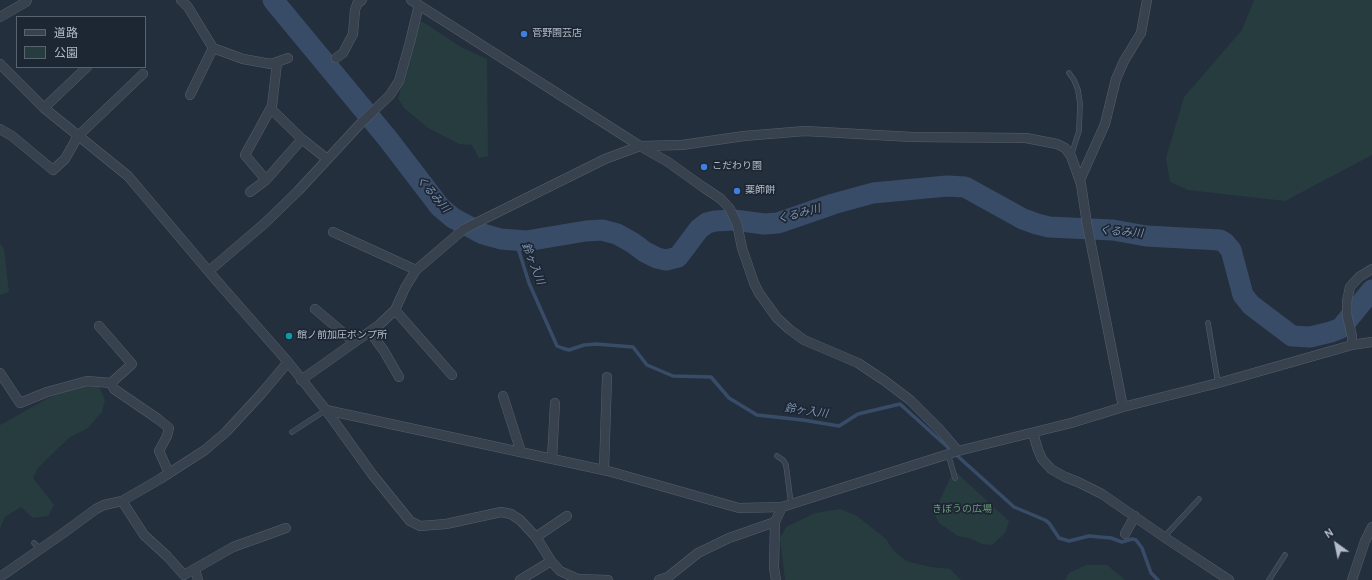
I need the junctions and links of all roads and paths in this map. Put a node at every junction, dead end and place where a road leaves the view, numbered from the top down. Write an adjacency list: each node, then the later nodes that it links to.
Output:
1 (28, 0): 7 (street)
2 (181, 0): 8 (street)
3 (362, 0): 10 (street)
4 (411, 0): 6 (street)
5 (1147, 0): 26 (street)
6 (419, 5): 22 (street); 24 (street)
7 (0, 17)
8 (213, 48): 11 (street); 16 (street)
9 (288, 58): 11 (street)
10 (336, 58)
11 (277, 63): 18 (street)
12 (0, 64): 17 (street)
13 (86, 68): 17 (street)
14 (1069, 73): 23 (lane)
15 (143, 74): 20 (street)
16 (190, 95)
17 (44, 108): 20 (street)
18 (271, 109): 21 (street); 25 (street)
19 (0, 129): 20 (street)
20 (78, 136): 31 (street)
21 (302, 139): 24 (street); 25 (street)
22 (640, 146): 23 (street); 30 (street); 54 (street)
23 (1071, 156): 26 (street)
24 (327, 159): 31 (street)
25 (266, 180): 27 (street)
26 (1080, 180): 50 (street)
27 (250, 192)
28 (333, 232): 30 (street)
29 (1372, 269): 37 (street)
30 (416, 270): 33 (street)
31 (209, 271): 40 (street)
32 (315, 309): 38 (street)
33 (395, 310): 36 (street); 42 (street)
34 (1208, 323): 47 (lane)
35 (99, 326): 46 (street)
36 (370, 332): 38 (street); 43 (street)
37 (1352, 341): 39 (street); 47 (street)
38 (354, 342): 45 (street)
39 (1372, 342)
40 (288, 362): 45 (street); 60 (street)
41 (0, 373): 46 (street)
42 (452, 375)
43 (399, 377)
44 (607, 377): 59 (street)
45 (301, 380): 51 (street)
46 (111, 383): 60 (street)
47 (1218, 383): 50 (street)
48 (503, 396): 55 (street)
49 (554, 403): 58 (street)
50 (1123, 407): 53 (street)
51 (326, 410): 52 (lane); 55 (street); 72 (street)
52 (292, 432)
53 (1033, 432): 54 (street); 67 (street)
54 (958, 451): 56 (street)
55 (521, 452): 58 (street)
56 (948, 454): 61 (lane); 64 (street)
57 (777, 456): 64 (lane)
58 (552, 459): 59 (street)
59 (604, 470): 65 (street)
60 (168, 473): 63 (street)
61 (955, 478)
62 (1199, 499): 73 (lane)
63 (122, 501): 77 (street); 78 (street)
64 (791, 504): 65 (street)
65 (782, 507): 68 (street)
66 (568, 516): 72 (street)
67 (1135, 516): 71 (street); 73 (street)
68 (776, 522): 82 (street); 83 (street)
69 (1372, 527): 86 (street)
70 (286, 528): 76 (street)
71 (1125, 534)
72 (536, 537): 75 (street)
73 (1164, 537): 84 (street)
74 (1285, 555): 85 (lane)
75 (551, 561): 80 (street); 81 (street)
76 (195, 569): 78 (street); 79 (street)
77 (0, 577)
78 (184, 578)
79 (198, 580)
80 (520, 580)
81 (608, 580)
82 (659, 580)
83 (776, 580)
84 (1229, 580)
85 (1269, 580)
86 (1352, 580)

